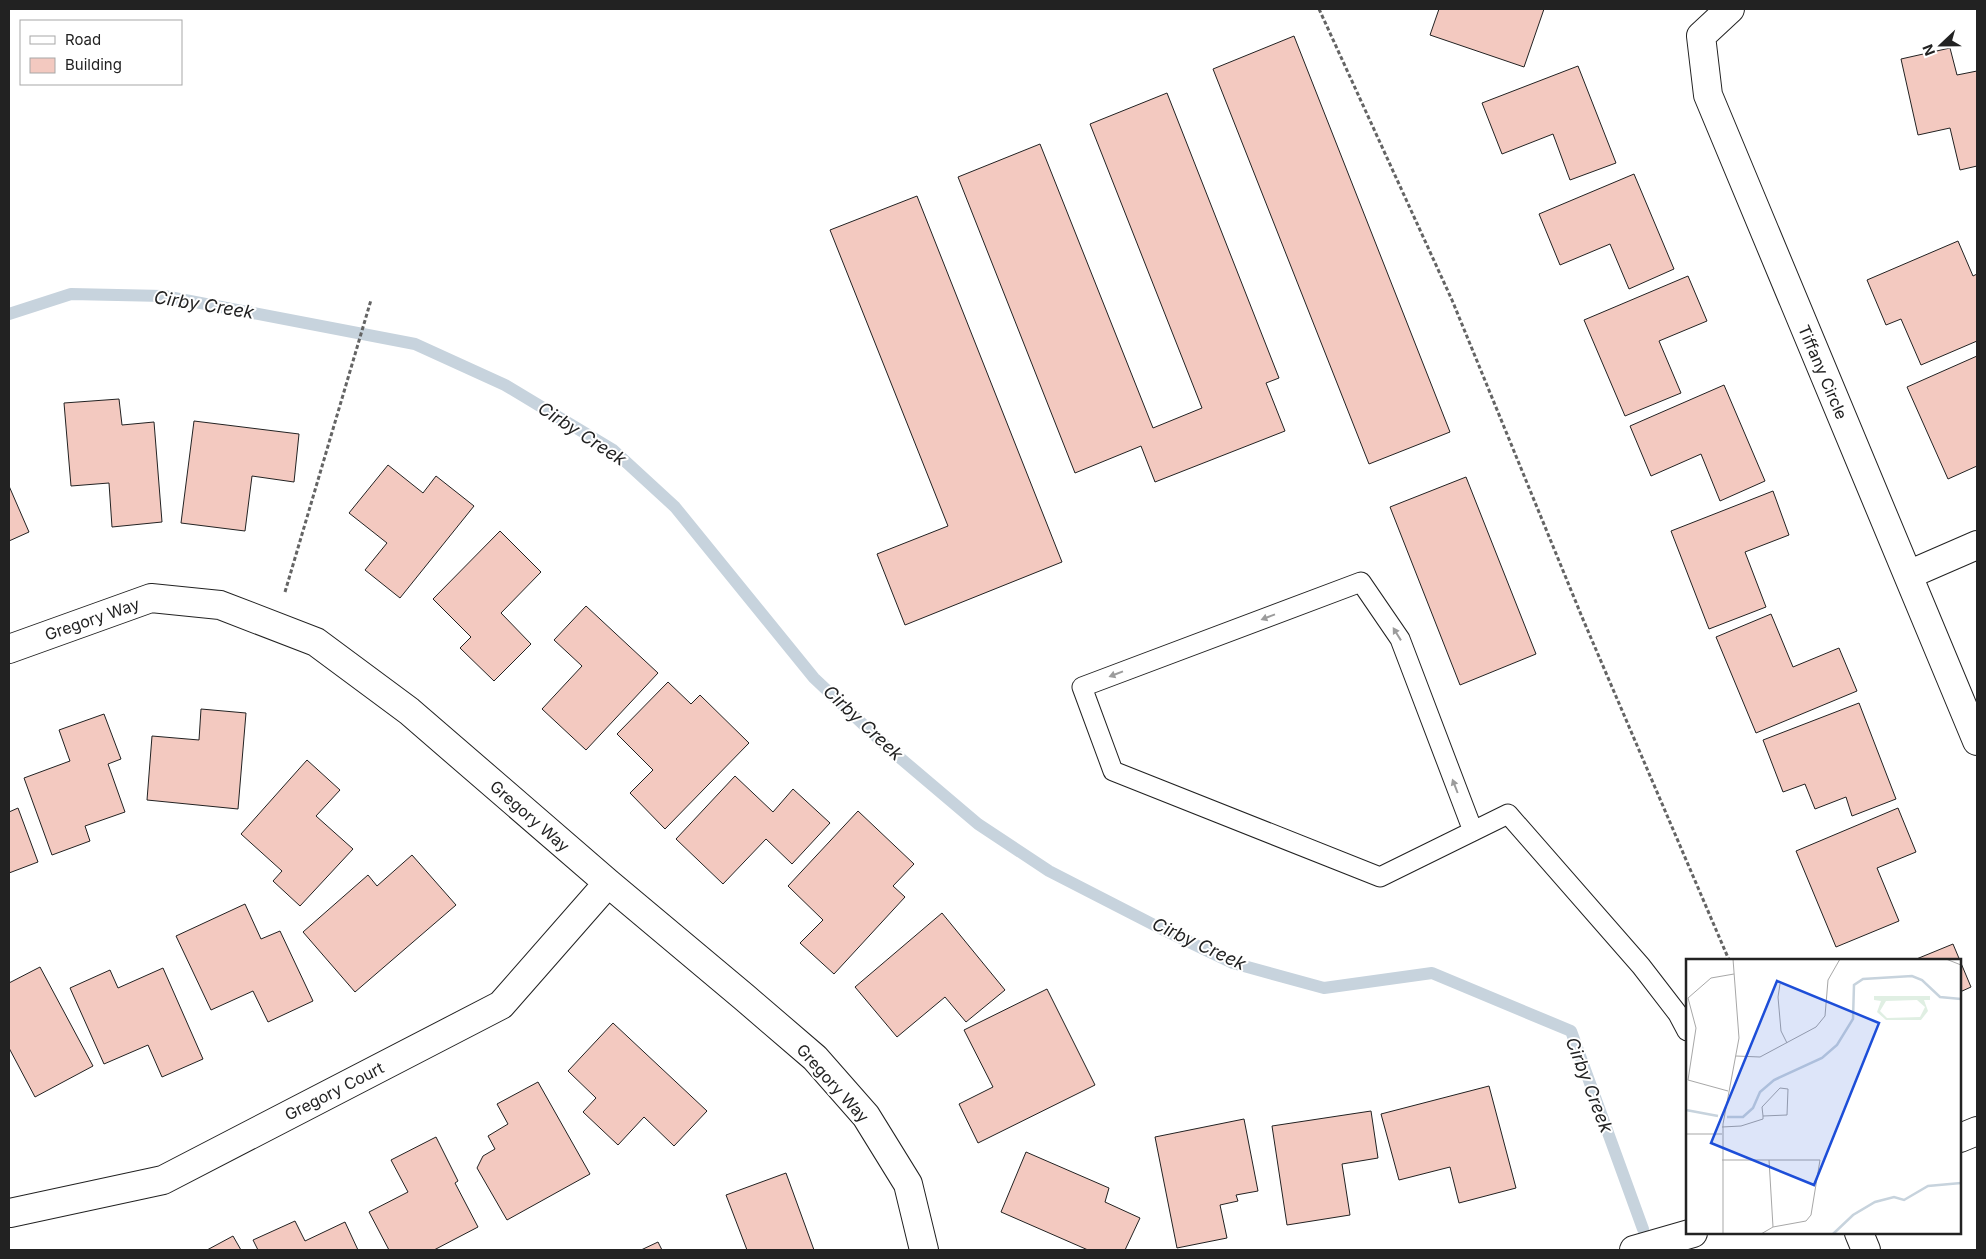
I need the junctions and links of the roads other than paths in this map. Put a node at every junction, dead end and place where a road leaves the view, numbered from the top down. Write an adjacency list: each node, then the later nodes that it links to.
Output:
1 (1730, 9): 3 (street, Tiffany Circle)
2 (1977, 545): 3 (street)
3 (1908, 574): 5 (street, Tiffany Circle)
4 (9, 649): 7 (street, Gregory Way)
5 (1977, 742)
6 (1473, 831): 6 (lane, one-way to 6); 8 (lane)
7 (608, 883): 11 (street, Gregory Court); 14 (street, Gregory Way)
8 (1686, 1029)
9 (1977, 1131): 10 (street)
10 (1961, 1138)
11 (10, 1212)
12 (1690, 1234): 15 (street)
13 (1859, 1234): 16 (street)
14 (924, 1250)
15 (1634, 1250)
16 (1866, 1250)

